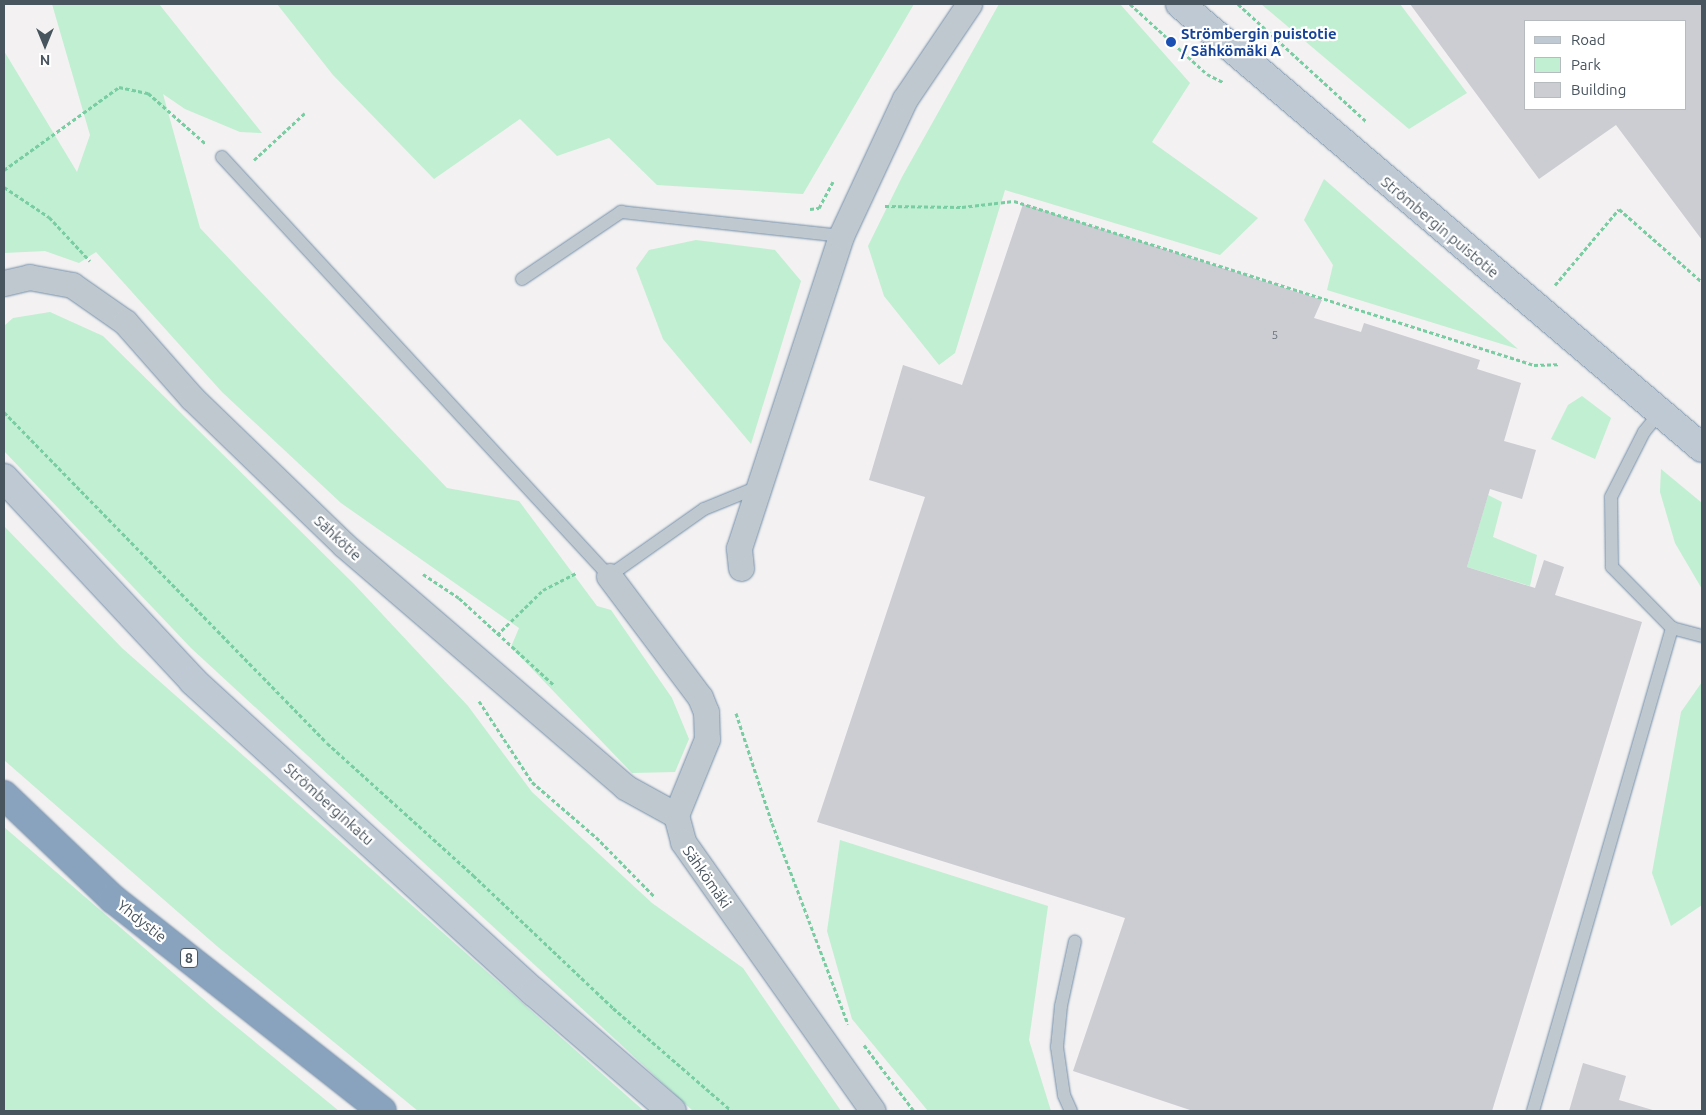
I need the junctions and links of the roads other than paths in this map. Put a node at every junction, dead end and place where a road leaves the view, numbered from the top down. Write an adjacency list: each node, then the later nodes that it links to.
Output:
1 (969, 4): 4 (street)
2 (1180, 4): 7 (street, Strömbergin puistotie)
3 (222, 157): 12 (lane)
4 (841, 236): 5 (lane); 10 (street)
5 (522, 279)
6 (4, 283): 16 (street, Sähkötie)
7 (1660, 412): 8 (street, Strömbergin puistotie); 13 (lane)
8 (1702, 448)
9 (4, 478): 19 (street, Strömberginkatu)
10 (760, 486): 11 (street); 12 (lane)
11 (741, 568)
12 (609, 576): 16 (street)
13 (1672, 628): 14 (lane); 22 (lane)
14 (1702, 636)
15 (4, 795): 18 (highway, Yhdystie / 8)
16 (676, 814): 20 (street, Sähkömäki)
17 (1075, 941): 21 (lane)
18 (382, 1111)
19 (672, 1111)
20 (874, 1111)
21 (1071, 1111)
22 (1533, 1111)

